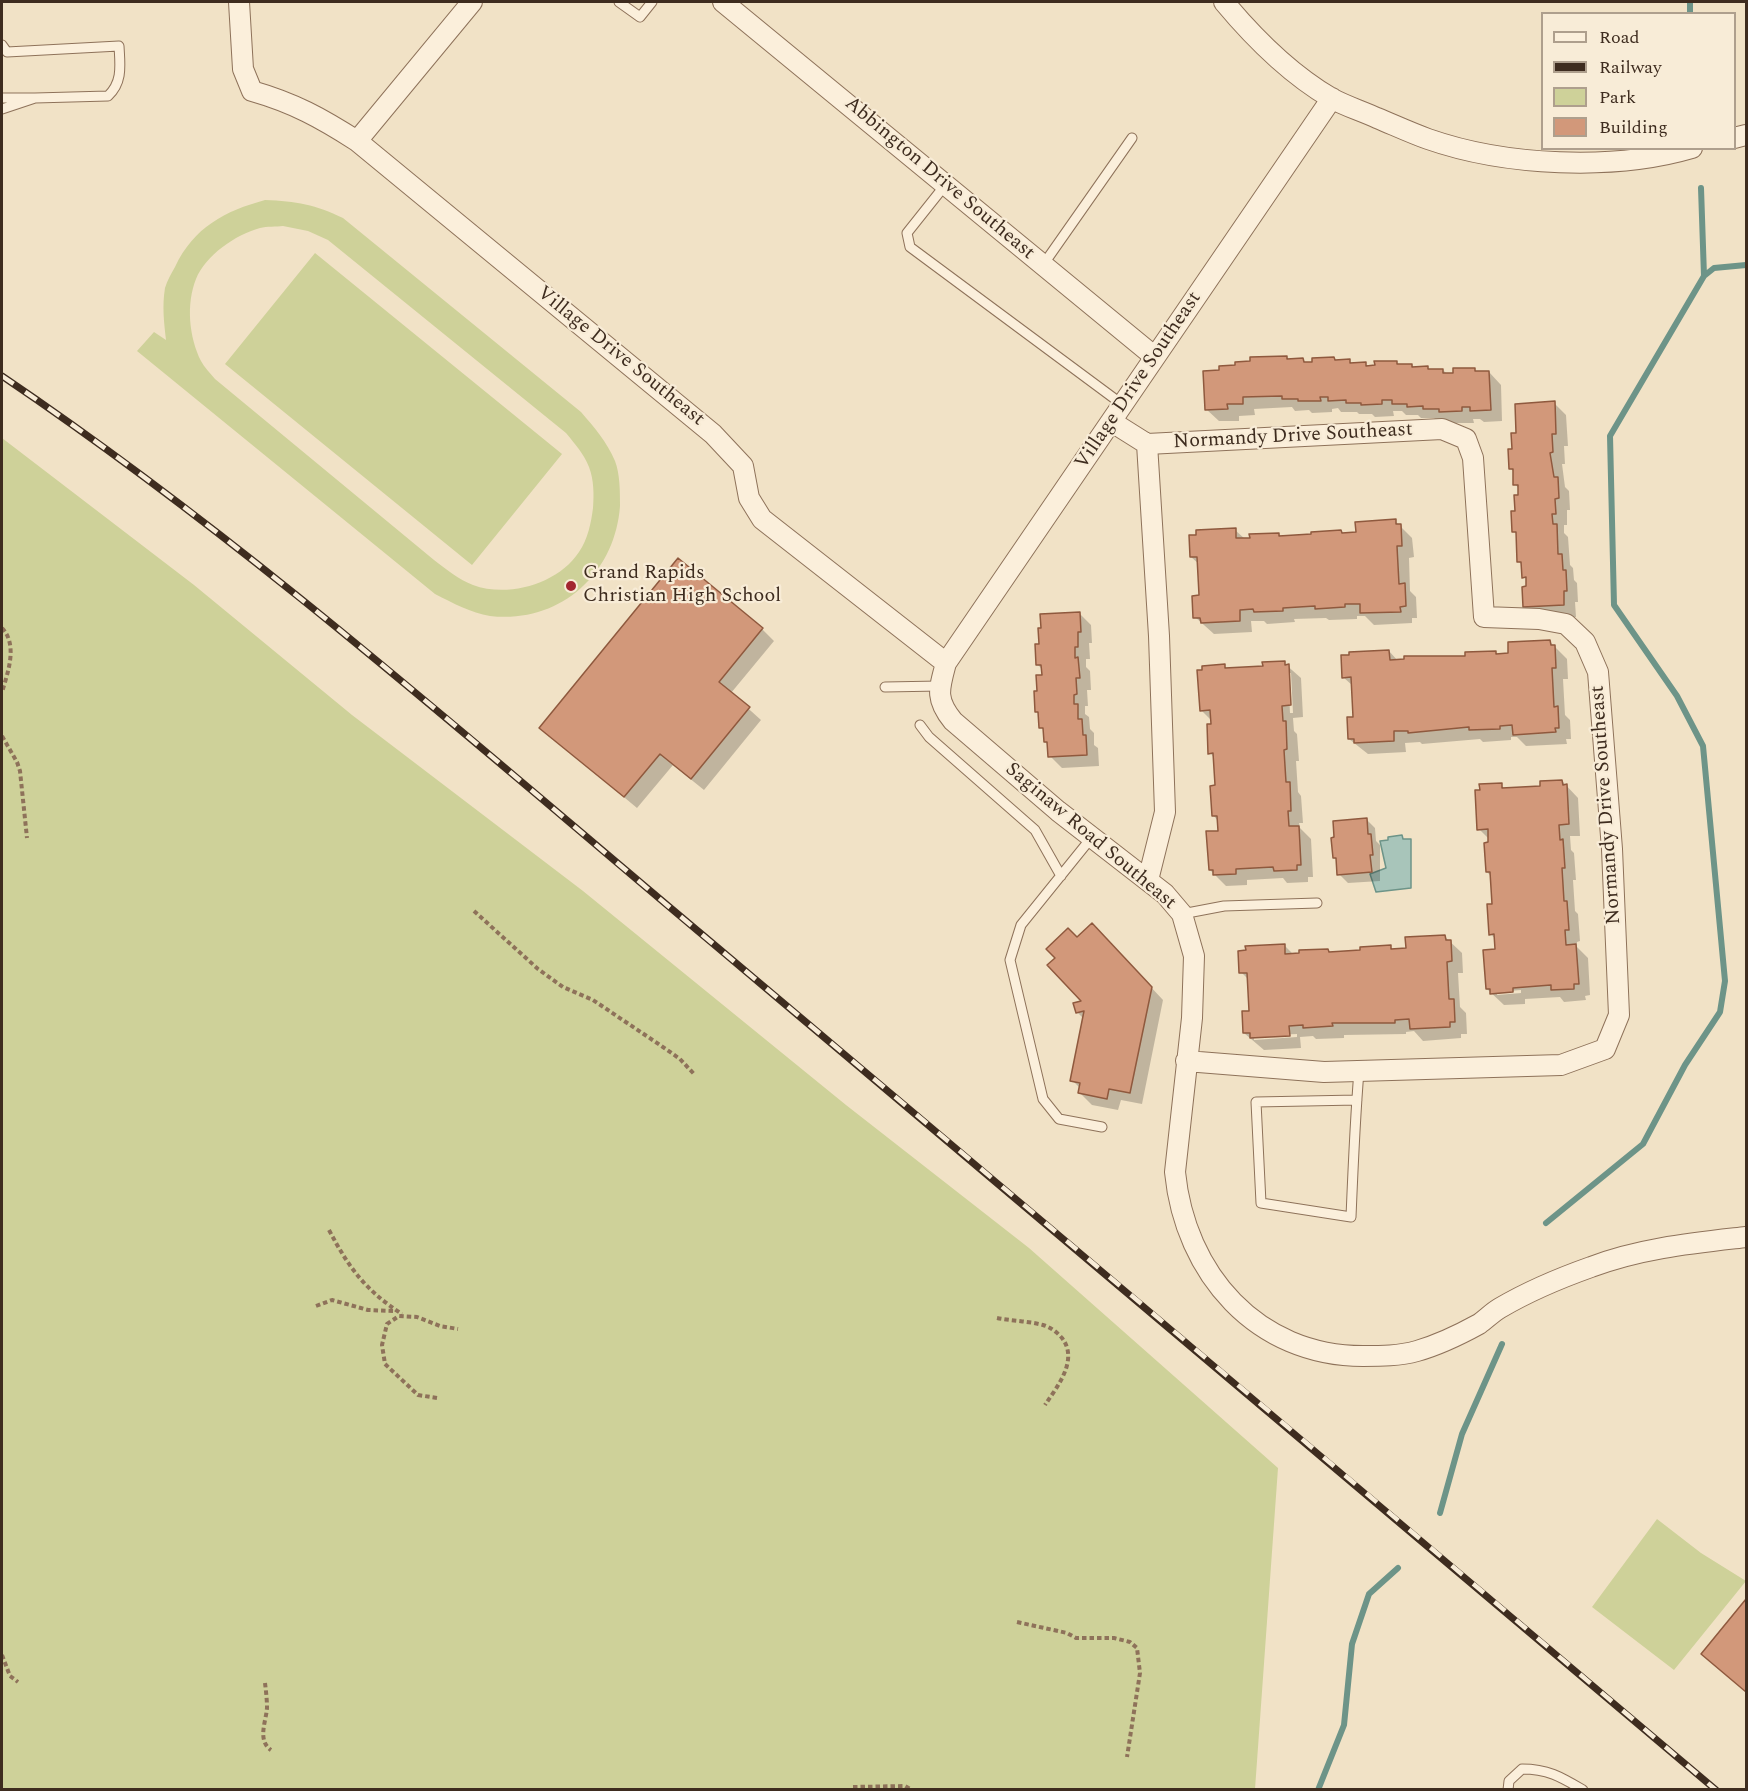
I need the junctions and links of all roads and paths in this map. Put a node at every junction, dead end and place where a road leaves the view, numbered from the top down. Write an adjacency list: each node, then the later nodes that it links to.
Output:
1 (239, 2): 13 (street, Village Drive Southeast)
2 (471, 2): 13 (street)
3 (620, 2): 4 (lane)
4 (652, 2)
5 (723, 2): 15 (street, Abbington Drive Southeast)
6 (1224, 2): 10 (street)
7 (2, 45): 9 (lane)
8 (2, 98): 9 (lane)
9 (35, 98): 11 (lane)
10 (1332, 98): 14 (street); 17 (street, Village Drive Southeast)
11 (2, 109)
12 (1132, 138): 16 (lane)
13 (357, 141): 22 (street, Village Drive Southeast)
14 (1686, 150)
15 (946, 184): 16 (street, Abbington Drive Southeast); 18 (lane)
16 (1043, 265): 17 (street, Abbington Drive Southeast)
17 (1155, 357): 18 (street, Village Drive Southeast)
18 (1124, 406): 19 (street, Village Drive Southeast)
19 (1112, 422): 20 (street, Normandy Drive Southeast); 22 (street, Village Drive Southeast)
20 (1147, 444): 32 (street, Normandy Drive Southeast); 37 (street, Normandy Drive Southeast)
21 (2, 628): 25 (path)
22 (946, 663): 23 (street, Village Drive Southeast)
23 (940, 686): 24 (lane); 26 (street, Village Drive Southeast)
24 (885, 687)
25 (2, 692)
26 (953, 721): 29 (street, Saginaw Road Southeast)
27 (920, 725): 31 (lane)
28 (2, 736): 30 (path)
29 (1092, 837): 31 (lane); 32 (street, Saginaw Road Southeast)
30 (27, 838)
31 (1061, 876): 40 (lane)
32 (1148, 880): 35 (street, Saginaw Road Southeast)
33 (1317, 903): 35 (lane)
34 (474, 911): 38 (path)
35 (1182, 914): 36 (street, Saginaw Road Southeast)
36 (1186, 1061): 37 (street, Normandy Drive Southeast); 42 (street, Saginaw Road Southeast)
37 (1359, 1071): 39 (lane)
38 (694, 1074)
39 (1357, 1100): 39 (lane)
40 (1102, 1127)
41 (329, 1230): 44 (path)
42 (1746, 1237)
43 (316, 1306): 44 (path)
44 (397, 1311): 45 (path)
45 (405, 1316): 47 (path); 48 (path)
46 (997, 1318): 49 (path)
47 (458, 1329)
48 (437, 1398)
49 (1045, 1405)
50 (1017, 1622): 55 (path)
51 (2, 1656): 52 (path)
52 (18, 1682)
53 (265, 1683): 54 (path)
54 (271, 1750)
55 (1126, 1757)
56 (854, 1787): 57 (path)
57 (912, 1790)
58 (1508, 1790): 59 (lane)
59 (1583, 1790)

